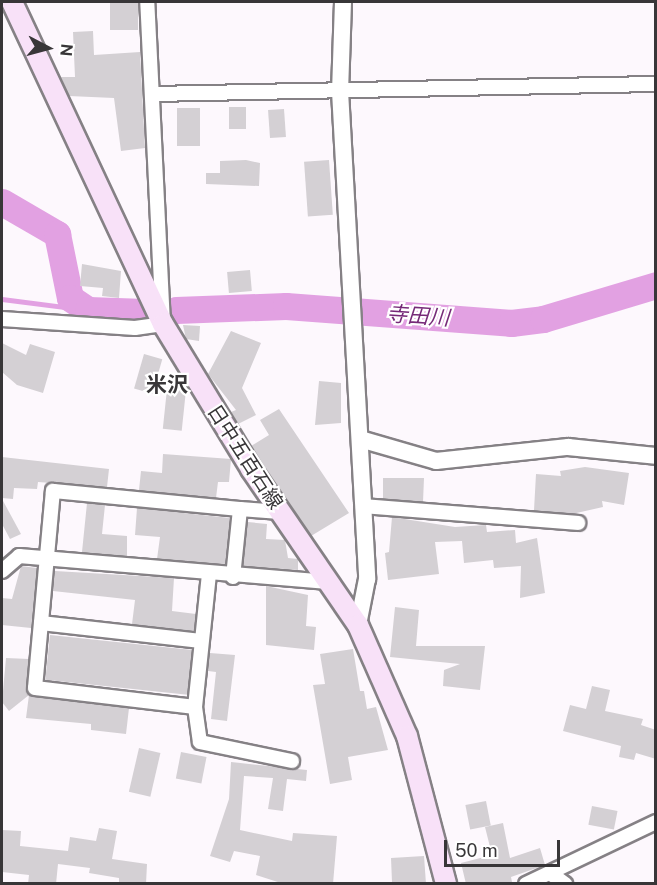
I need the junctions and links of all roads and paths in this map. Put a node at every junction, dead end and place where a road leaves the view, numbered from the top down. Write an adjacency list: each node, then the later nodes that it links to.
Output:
1 (12, 2): 8 (main road, 日中五百石線)
2 (147, 2): 6 (street)
3 (343, 2): 5 (street)
4 (656, 84): 5 (street)
5 (340, 91): 6 (street); 9 (street)
6 (152, 94): 8 (street)
7 (2, 319): 8 (street)
8 (163, 324): 13 (main road, 日中五百石線)
9 (360, 439): 10 (street); 11 (street)
10 (656, 456)
11 (363, 506): 14 (street); 21 (street)
12 (240, 509): 13 (street); 15 (street); 18 (street)
13 (280, 512): 19 (main road, 日中五百石線)
14 (578, 523)
15 (47, 560): 16 (street); 17 (street); 20 (street)
16 (2, 571)
17 (209, 574): 18 (street); 22 (street)
18 (233, 578): 19 (street)
19 (328, 582): 21 (main road, 日中五百石線)
20 (41, 623): 22 (street); 23 (street)
21 (358, 625): 27 (main road, 日中五百石線)
22 (201, 641): 23 (street)
23 (195, 707): 24 (street)
24 (292, 761)
25 (656, 822): 26 (street)
26 (550, 873): 28 (street); 29 (street)
27 (446, 884)
28 (526, 884)
29 (565, 884)

